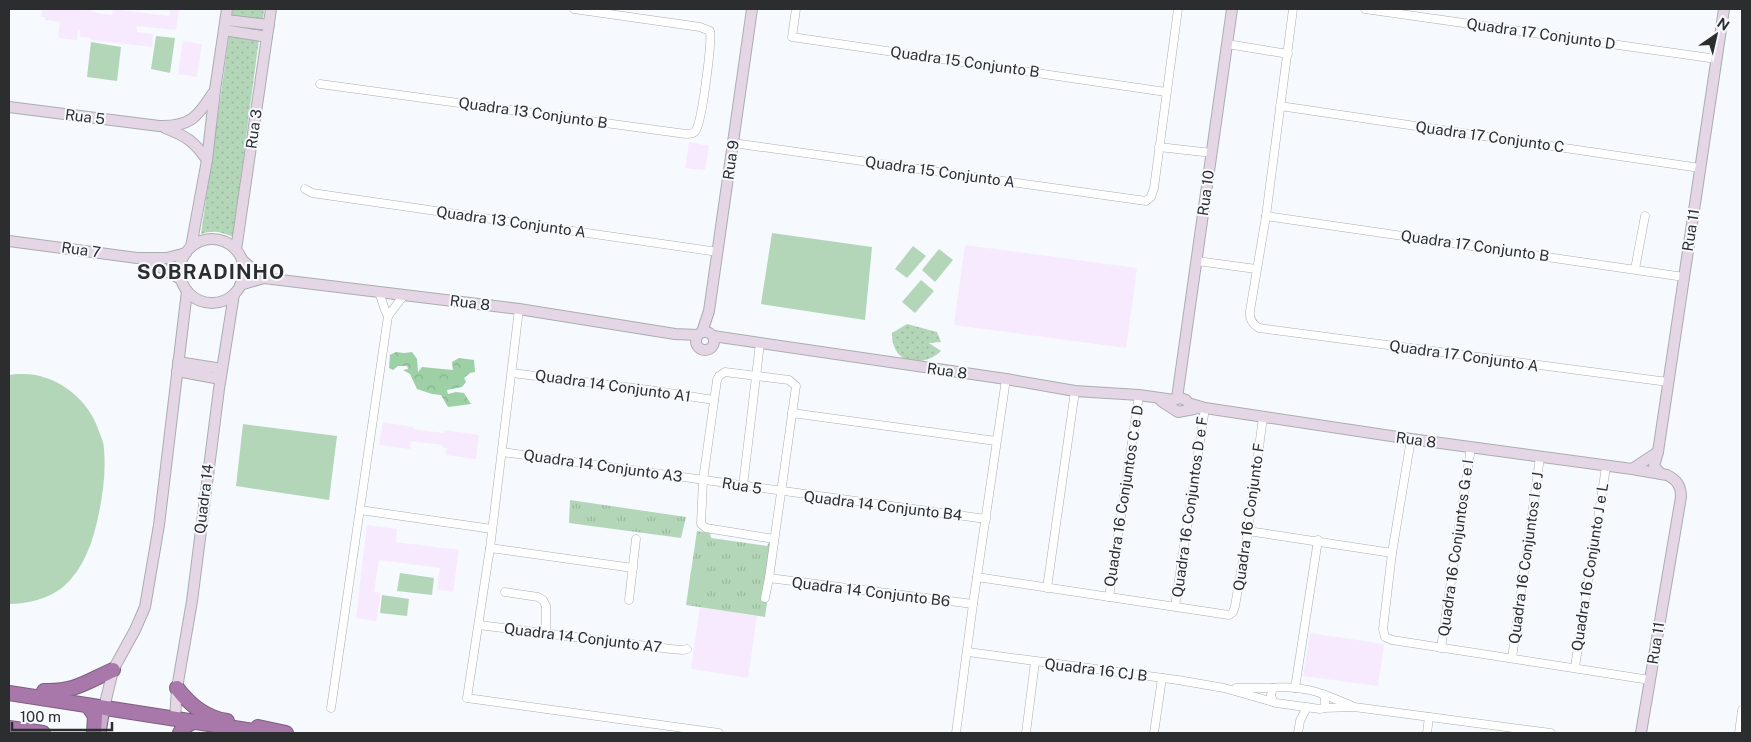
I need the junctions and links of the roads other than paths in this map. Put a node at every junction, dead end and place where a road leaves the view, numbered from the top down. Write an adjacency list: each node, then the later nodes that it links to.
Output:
1 (227, 9): 11 (main road)
2 (271, 9): 12 (main road, Rua 3)
3 (574, 9): 17 (street, Quadra 13 Conjunto B)
4 (752, 9): 23 (main road, Rua 9)
5 (796, 9): 19 (street, Quadra 15 Conjunto B)
6 (1178, 9): 19 (street)
7 (1232, 9): 14 (main road, Rua 10)
8 (1293, 9): 15 (street)
9 (1365, 9): 16 (street, Quadra 17 Conjunto D)
10 (1724, 9): 16 (main road, Rua 11)
11 (225, 25): 12 (main road); 13 (main road); 18 (main road)
12 (269, 25): 13 (main road, Rua 3)
13 (267, 37): 33 (main road, Rua 3)
14 (1227, 44): 15 (street); 25 (main road, Rua 10)
15 (1288, 54): 20 (street)
16 (1717, 59): 27 (main road, Rua 11)
17 (320, 84)
18 (215, 90): 22 (main road); 26 (main road)
19 (1166, 92): 24 (street)
20 (1280, 106): 27 (street, Quadra 17 Conjunto C); 29 (street)
21 (9, 107): 22 (main road, Rua 5)
22 (162, 126): 26 (main road)
23 (733, 143): 24 (street, Quadra 15 Conjunto A); 34 (main road, Rua 9)
24 (1159, 147): 25 (street)
25 (1212, 153): 37 (main road, Rua 10)
26 (207, 160): 32 (main road)
27 (1700, 168): 40 (main road, Rua 11)
28 (306, 188): 34 (street, Quadra 13 Conjunto A)
29 (1266, 216): 38 (street); 39 (street, Quadra 17 Conjunto B)
30 (1645, 216): 39 (street)
31 (9, 241): 35 (main road, Rua 7)
32 (188, 250): 33 (main road); 35 (main road, Rua 7); 42 (main road)
33 (236, 250): 36 (main road)
34 (718, 252): 50 (main road, Rua 9)
35 (137, 258): 42 (main road)
36 (242, 260): 41 (main road); 43 (main road)
37 (1197, 261): 38 (street); 61 (main road, Rua 10)
38 (1256, 269): 57 (street, Quadra 17 Conjunto A)
39 (1635, 269): 40 (street, Quadra 17 Conjunto B)
40 (1684, 277): 57 (main road, Rua 11)
41 (264, 278): 43 (main road, Rua 8); 45 (main road, Rua 8)
42 (182, 280): 44 (main road)
43 (240, 285): 46 (main road)
44 (188, 291): 46 (main road); 52 (main road)
45 (379, 292): 47 (main road, Rua 8); 49 (street)
46 (234, 294): 54 (main road, Quadra 14)
47 (404, 295): 48 (main road, Rua 8); 49 (street)
48 (518, 309): 50 (main road, Rua 8); 53 (street)
49 (389, 313): 77 (street)
50 (706, 338): 51 (main road, Rua 8)
51 (760, 343): 55 (street); 56 (main road, Rua 8)
52 (177, 366): 54 (main road); 104 (main road)
53 (512, 373): 60 (street, Quadra 14 Conjunto A1); 68 (street)
54 (221, 374): 108 (main road, Quadra 14)
55 (757, 377): 60 (street); 63 (street); 75 (street)
56 (1006, 379): 58 (main road, Rua 8); 66 (street)
57 (1668, 382): 69 (main road, Rua 11)
58 (1075, 391): 59 (main road, Rua 8); 89 (street)
59 (1139, 396): 61 (main road, Rua 8); 91 (street, Quadra 16 Conjuntos C e D)
60 (714, 400): 74 (street)
61 (1181, 403): 62 (main road, Rua 8)
62 (1203, 408): 64 (main road, Rua 8); 95 (street, Quadra 16 Conjuntos D e F)
63 (792, 413): 66 (street); 76 (street)
64 (1263, 417): 65 (main road, Rua 8); 80 (street, Quadra 16 Conjunto F)
65 (1411, 439): 67 (main road, Rua 8); 85 (street)
66 (996, 441): 78 (street)
67 (1471, 448): 70 (main road, Rua 8); 98 (street, Quadra 16 Conjuntos G e I)
68 (502, 452): 74 (street, Quadra 14 Conjunto A3); 79 (street)
69 (1658, 452): 72 (main road); 73 (main road, Rua 11)
70 (1540, 457): 71 (main road, Rua 8); 101 (street, Quadra 16 Conjuntos I e J)
71 (1606, 467): 72 (main road, Rua 8); 103 (street, Quadra 16 Conjunto J e L)
72 (1632, 469): 73 (main road)
73 (1662, 474): 106 (main road, Rua 11)
74 (703, 480): 75 (street, Rua 5); 82 (street)
75 (742, 486): 76 (street, Rua 5)
76 (780, 492): 78 (street, Quadra 14 Conjunto B4); 82 (street)
77 (360, 510): 79 (street); 119 (street)
78 (986, 520): 87 (street)
79 (492, 529): 84 (street)
80 (1248, 531): 83 (street); 95 (street, Quadra 16 Conjunto F)
81 (636, 539): 86 (street)
82 (774, 540): 88 (street)
83 (1318, 540): 85 (street); 107 (street)
84 (490, 548): 86 (street); 96 (street)
85 (1392, 553): 98 (street)
86 (633, 568): 93 (street)
87 (977, 577): 89 (street); 94 (street)
88 (769, 578): 92 (street); 94 (street, Quadra 14 Conjunto B6)
89 (1048, 588): 91 (street)
90 (505, 592): 97 (street)
91 (1109, 597): 95 (street)
92 (765, 598)
93 (628, 600)
94 (973, 604): 100 (street)
95 (1175, 606)
96 (479, 625): 97 (street, Quadra 14 Conjunto A7); 134 (street)
97 (546, 633): 99 (street, Quadra 14 Conjunto A7)
98 (1441, 648): 101 (street)
99 (687, 649)
100 (968, 652): 102 (street, Quadra 16 CJ B); 135 (street)
101 (1512, 658): 103 (street)
102 (1035, 662): 105 (street, Quadra 16 CJ B); 136 (street)
103 (1575, 667): 106 (street)
104 (114, 670): 111 (highway); 118 (main road)
105 (1162, 678): 109 (street, Quadra 16 CJ B); 137 (street)
106 (1650, 680): 141 (main road, Rua 11)
107 (1295, 684): 110 (street, Quadra 16 CJ B); 112 (street, Quadra 16 CJ B)
108 (178, 688): 125 (main road, Quadra 14); 133 (highway)
109 (1224, 688): 110 (street, Quadra 16 CJ B); 113 (street, Quadra 16 CJ B)
110 (1273, 688): 113 (street)
111 (9, 692): 115 (highway)
112 (1324, 694): 117 (street, Quadra 16 CJ B); 120 (street)
113 (1273, 702): 114 (street, Quadra 16 CJ B)
114 (1294, 705): 116 (street, Quadra 16 CJ B); 123 (street)
115 (88, 706): 118 (highway); 129 (highway)
116 (1307, 707): 120 (street, Quadra 16 CJ B); 123 (street)
117 (1354, 707): 120 (street, Quadra 16 CJ B); 122 (street)
118 (104, 708): 125 (highway); 130 (main road)
119 (331, 708)
120 (1324, 708)
121 (1742, 710): 142 (street)
122 (1429, 716): 127 (street); 139 (street)
123 (1300, 721): 138 (street)
124 (193, 722): 125 (highway); 131 (highway); 132 (highway)
125 (175, 726)
126 (9, 728): 128 (highway)
127 (1498, 730): 140 (street)
128 (43, 733)
129 (94, 733)
130 (100, 733)
131 (180, 733)
132 (266, 733)
133 (286, 733)
134 (719, 733)
135 (956, 733)
136 (1026, 733)
137 (1154, 733)
138 (1298, 733)
139 (1427, 733)
140 (1551, 733)
141 (1641, 733)
142 (1740, 733)

